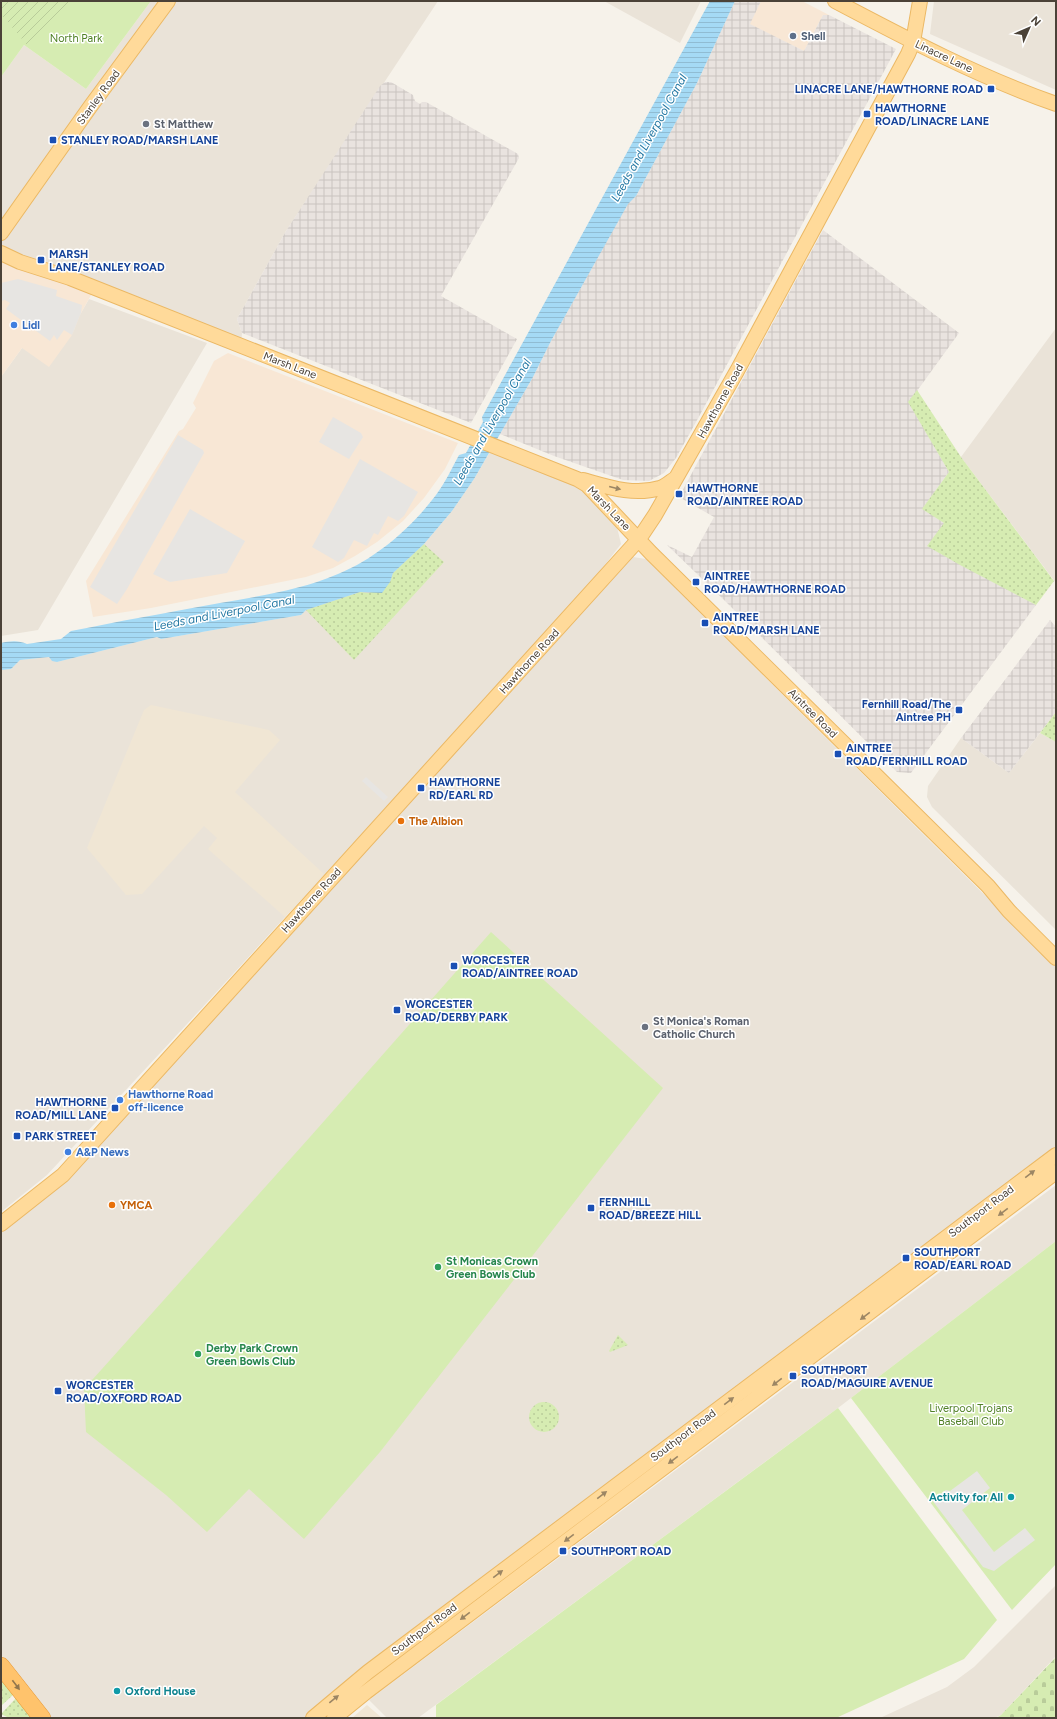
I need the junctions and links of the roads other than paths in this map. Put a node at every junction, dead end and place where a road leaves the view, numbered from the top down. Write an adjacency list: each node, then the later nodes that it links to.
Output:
1 (168, 1): 6 (main road, Stanley Road)
2 (835, 1): 4 (main road, Linacre Lane)
3 (920, 1): 4 (main road, Hawthorne Road)
4 (913, 42): 5 (main road, Linacre Lane); 9 (main road, Hawthorne Road)
5 (1056, 104)
6 (1, 233)
7 (1, 254): 8 (main road, Marsh Lane)
8 (571, 476): 9 (main road, Marsh Lane, one-way to 9); 10 (main road, Marsh Lane)
9 (676, 478): 10 (main road, Hawthorne Road)
10 (639, 539): 11 (main road, Aintree Road); 16 (main road, Hawthorne Road)
11 (988, 886): 12 (main road, Aintree Road); 13 (main road, Aintree Road)
12 (1056, 946)
13 (1056, 958)
14 (1056, 1155): 19 (main road, Southport Road, one-way to 14)
15 (1056, 1172): 20 (main road, Southport Road, one-way to 20)
16 (1, 1224)
17 (1, 1666): 18 (highway, one-way to 18)
18 (42, 1718)
19 (313, 1718)
20 (334, 1718)

